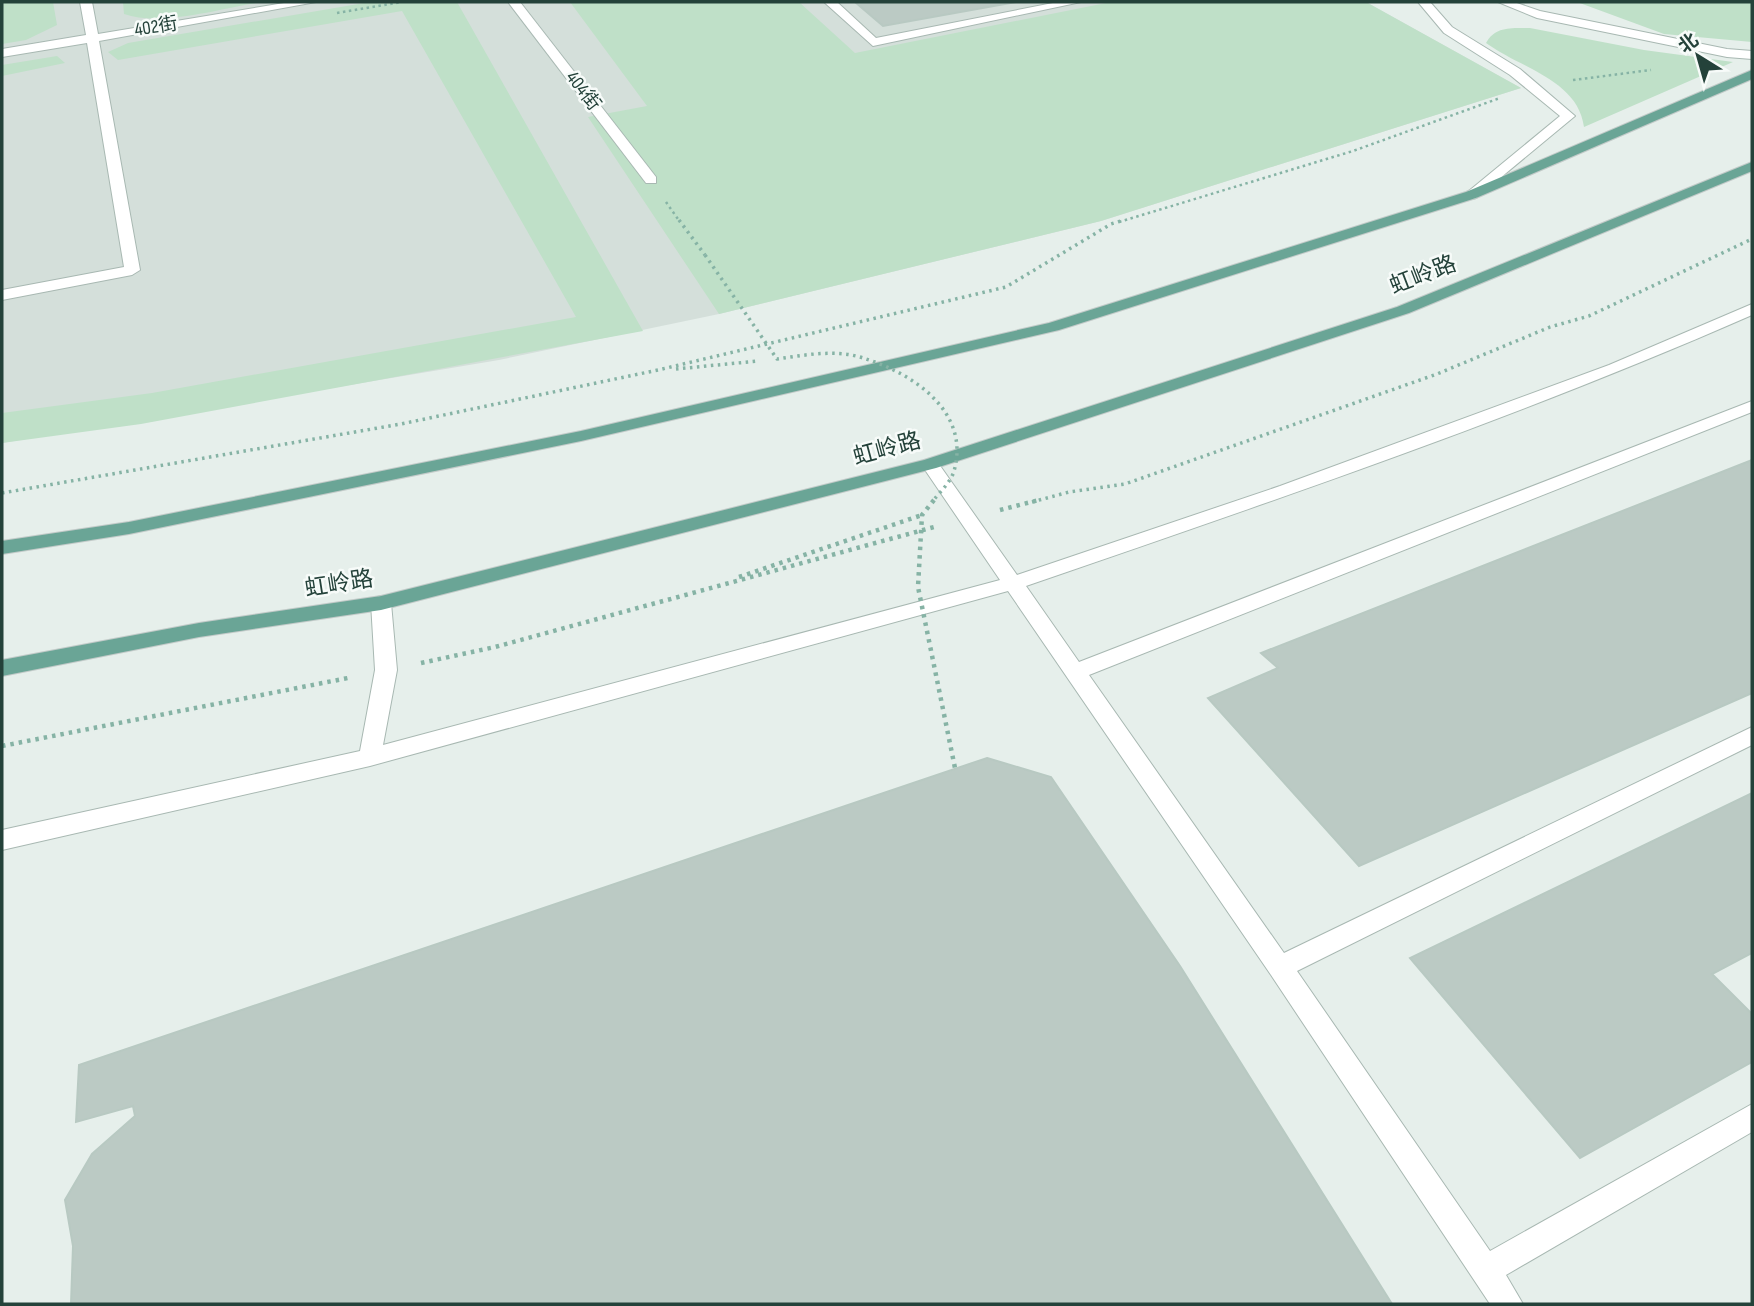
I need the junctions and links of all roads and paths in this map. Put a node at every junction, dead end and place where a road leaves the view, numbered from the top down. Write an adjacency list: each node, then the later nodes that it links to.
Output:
1 (86, 2): 8 (street)
2 (310, 2): 8 (street, 402街)
3 (514, 2): 15 (street, 404街)
4 (830, 2): 5 (street)
5 (1074, 2)
6 (1424, 2): 13 (street)
7 (1504, 2): 10 (street)
8 (95, 38): 9 (street, 402街); 18 (street)
9 (2, 53)
10 (1752, 54)
11 (1653, 69): 13 (path)
12 (1752, 74): 16 (main road)
13 (1532, 86): 16 (street); 21 (path)
14 (1752, 166): 23 (main road, 虹岭路)
15 (651, 180): 20 (path, bridge)
16 (1471, 195): 27 (main road)
17 (1752, 239): 26 (path)
18 (2, 295)
19 (1752, 309): 28 (street)
20 (777, 359): 21 (path); 25 (path, bridge)
21 (658, 370): 24 (path)
22 (1752, 406): 33 (street)
23 (930, 464): 26 (street); 30 (main road, 虹岭路)
24 (2, 493)
25 (922, 515): 29 (path); 37 (path, bridge)
26 (966, 519): 28 (street); 29 (path)
27 (2, 548)
28 (1014, 583): 33 (street); 36 (street)
29 (698, 590): 32 (path)
30 (381, 603): 31 (main road, 虹岭路); 32 (street)
31 (2, 667)
32 (386, 670): 35 (path); 36 (street)
33 (1073, 673): 39 (street)
34 (1752, 735): 39 (street)
35 (2, 746)
36 (370, 757): 38 (street)
37 (955, 768)
38 (2, 840)
39 (1280, 967): 41 (street)
40 (1752, 1117): 41 (street)
41 (1485, 1270): 42 (street)
42 (1508, 1304)

